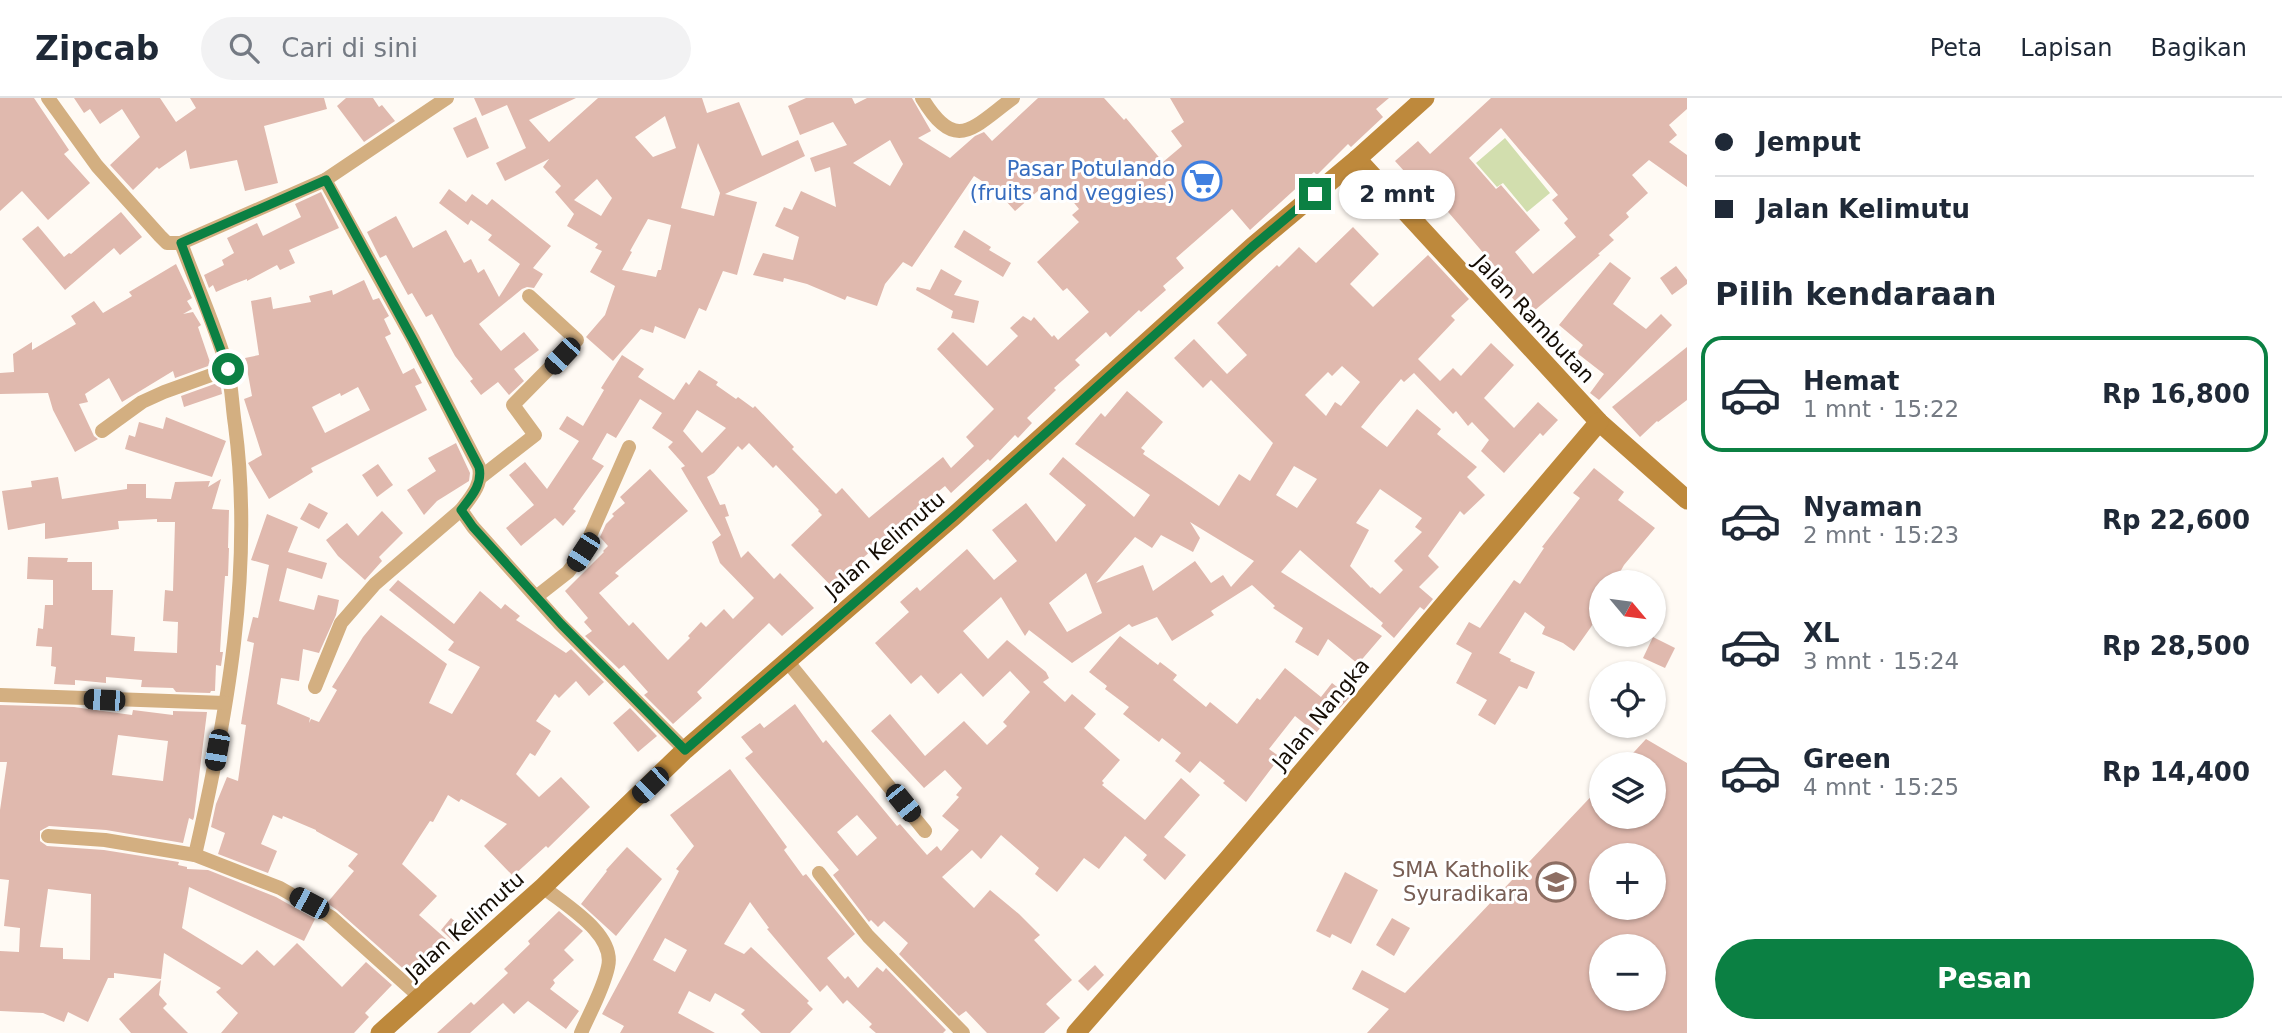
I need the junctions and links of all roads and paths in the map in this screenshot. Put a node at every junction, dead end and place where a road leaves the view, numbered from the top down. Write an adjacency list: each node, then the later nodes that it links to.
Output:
1 (48, 98): 8 (street)
2 (447, 98): 7 (street)
3 (922, 98): 4 (street)
4 (1013, 98)
5 (1425, 98): 6 (street, Jalan Kelimutu)
6 (1357, 159): 11 (street, Jalan Rambutan); 18 (street, Jalan Kelimutu)
7 (326, 180): 8 (street); 14 (street)
8 (181, 243): 10 (street)
9 (528, 296): 14 (street)
10 (228, 369): 12 (street); 21 (street)
11 (1599, 422): 15 (street, Jalan Rambutan); 32 (street, Jalan Nangka)
12 (102, 431)
13 (629, 447): 17 (street)
14 (481, 477): 16 (street)
15 (1687, 500)
16 (461, 510): 17 (street); 19 (street)
17 (536, 597): 22 (street)
18 (788, 661): 22 (street, Jalan Kelimutu); 23 (street)
19 (314, 687)
20 (0, 695): 21 (street)
21 (225, 702): 25 (street)
22 (685, 750): 27 (street, Jalan Kelimutu)
23 (925, 831)
24 (48, 836): 25 (street)
25 (195, 855): 28 (street)
26 (819, 873): 31 (street)
27 (543, 887): 28 (street, Jalan Kelimutu); 30 (street)
28 (420, 997): 29 (street, Jalan Kelimutu)
29 (380, 1033)
30 (581, 1033)
31 (963, 1033)
32 (1076, 1033)

